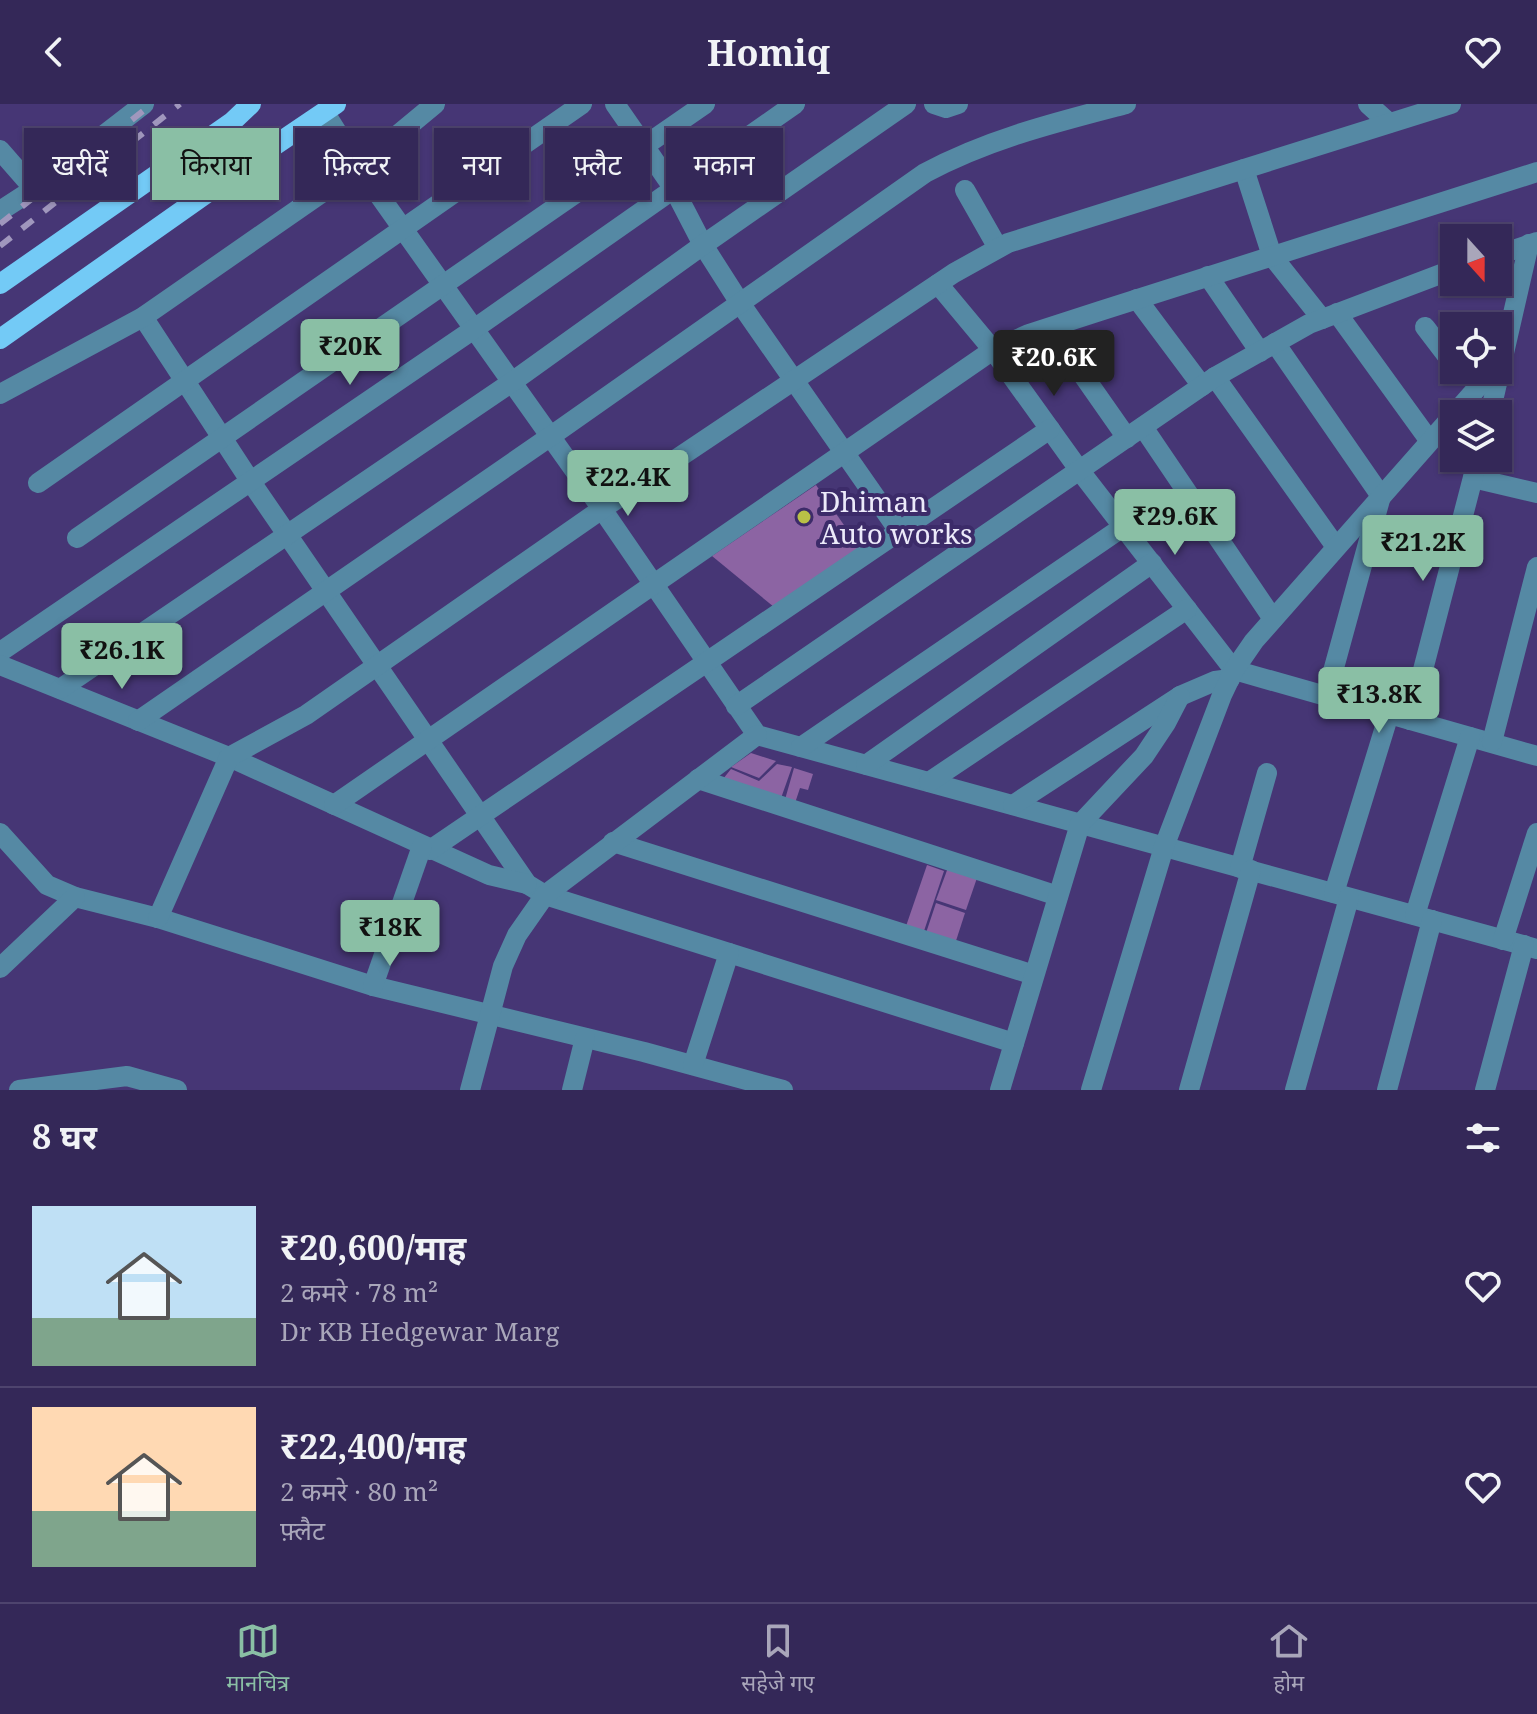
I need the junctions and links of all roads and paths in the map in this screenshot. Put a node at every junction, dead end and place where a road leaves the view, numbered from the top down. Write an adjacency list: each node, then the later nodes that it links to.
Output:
1 (144, 104): 16 (street)
2 (251, 104): 45 (main road)
3 (435, 104): 18 (street)
4 (582, 104): 36 (street)
5 (615, 104): 19 (street)
6 (705, 104): 21 (street)
7 (795, 104): 20 (street)
8 (906, 104): 38 (street)
9 (934, 104): 10 (street)
10 (958, 104)
11 (1126, 104): 13 (street)
12 (1451, 104): 15 (street)
13 (1106, 107): 48 (street)
14 (331, 108): 17 (street); 55 (main road)
15 (1378, 110): 24 (street)
16 (113, 128)
17 (340, 128)
18 (406, 128)
19 (632, 128)
20 (761, 128)
21 (650, 143)
22 (0, 150): 27 (street)
23 (650, 154): 26 (street)
24 (1244, 169): 39 (street); 41 (street)
25 (1537, 172): 41 (street)
26 (666, 177)
27 (24, 178)
28 (965, 190): 39 (street)
29 (24, 195): 35 (street)
30 (666, 195): 54 (street)
31 (311, 200): 51 (street)
32 (382, 200): 36 (street)
33 (566, 200): 44 (street)
34 (680, 200): 38 (street)
35 (0, 211)
36 (403, 229): 44 (street); 59 (street)
37 (1533, 243): 40 (street); 50 (street)
38 (703, 245): 48 (street); 61 (street)
39 (998, 248): 46 (street)
40 (1512, 250)
41 (1272, 256): 43 (street); 49 (street)
42 (1440, 274): 49 (street)
43 (1208, 276): 47 (street); 57 (street)
44 (442, 283): 54 (street); 70 (street)
45 (0, 284)
46 (938, 284): 58 (street); 60 (street)
47 (1137, 299): 53 (street); 62 (street)
48 (740, 303): 60 (street); 69 (street)
49 (1330, 316): 57 (street); 71 (street)
50 (1512, 316)
51 (143, 317): 59 (street); 66 (street)
52 (1425, 327): 56 (street)
53 (1050, 328): 58 (street); 68 (street)
54 (474, 329): 61 (street); 76 (street)
55 (0, 339)
56 (1440, 347)
57 (1267, 348): 62 (street); 79 (street)
58 (993, 350): 67 (street); 72 (street)
59 (185, 381): 70 (street); 77 (street)
60 (793, 381): 72 (street); 80 (street)
61 (512, 382): 69 (street); 83 (street)
62 (1209, 382): 68 (street); 85 (street)
63 (1468, 384): 65 (street)
64 (1479, 384): 65 (street)
65 (1473, 391): 71 (street)
66 (0, 394)
67 (1050, 429): 73 (street); 82 (street)
68 (1135, 432): 73 (street); 91 (street)
69 (551, 436): 80 (street); 89 (street)
70 (222, 438): 76 (street); 84 (street)
71 (1429, 440): 79 (street)
72 (844, 454): 82 (street); 88 (street)
73 (1080, 471): 81 (street); 100 (street)
74 (1474, 472): 102 (street)
75 (1485, 472): 78 (street)
76 (251, 482): 83 (street); 92 (street)
77 (38, 483)
78 (1537, 493)
79 (1381, 496): 85 (street); 99 (street)
80 (602, 509): 88 (street); 95 (street)
81 (1123, 527): 86 (street); 108 (street)
82 (899, 531): 93 (street)
83 (289, 536): 89 (street); 97 (street)
84 (77, 538)
85 (1336, 547): 91 (street)
86 (1152, 563): 90 (street); 111 (street)
87 (1537, 567): 107 (street)
88 (653, 583): 93 (street); 106 (street)
89 (327, 591): 95 (street); 103 (street)
90 (1187, 609): 96 (street); 114 (street)
91 (1273, 619): 96 (street)
92 (0, 652)
93 (707, 661): 100 (street); 117 (street)
94 (0, 665): 97 (street)
95 (379, 666): 106 (street); 110 (street)
96 (1232, 675): 98 (street); 99 (street); 122 (street)
97 (60, 689): 103 (street)
98 (1180, 696): 116 (street); 118 (street)
99 (1326, 697): 101 (street)
100 (736, 706): 104 (street)
101 (1389, 714): 102 (street); 127 (street)
102 (1410, 720): 105 (street)
103 (138, 721): 110 (street)
104 (757, 735): 108 (street); 113 (street)
105 (1470, 737): 107 (street); 131 (street)
106 (429, 739): 115 (street); 117 (street)
107 (1492, 742): 109 (street)
108 (801, 747): 111 (street)
109 (1537, 756)
110 (229, 757): 115 (street); 130 (street)
111 (866, 765): 114 (street)
112 (1267, 773): 124 (street)
113 (698, 779): 121 (street); 128 (street)
114 (929, 782): 116 (street)
115 (334, 805): 123 (street)
116 (1013, 805): 118 (street)
117 (480, 816): 123 (street); 125 (street)
118 (1080, 824): 122 (street); 128 (street)
119 (0, 833): 129 (street)
120 (1537, 833): 132 (street)
121 (613, 842): 126 (street); 136 (street)
122 (1164, 847): 124 (street); 148 (street)
123 (426, 848): 125 (street); 137 (street)
124 (1245, 869): 127 (street); 149 (street)
125 (527, 884): 126 (street)
126 (545, 895): 134 (street); 138 (street)
127 (1341, 895): 131 (street); 150 (street)
128 (1058, 896): 136 (street)
129 (75, 897): 130 (street); 135 (street)
130 (158, 918): 137 (street)
131 (1423, 918): 132 (street); 151 (street)
132 (1503, 940): 133 (street)
133 (1530, 947): 152 (street)
134 (729, 953): 140 (street); 141 (street)
135 (0, 968)
136 (1034, 975): 140 (street)
137 (373, 986): 138 (street)
138 (488, 1016): 139 (street); 144 (street)
139 (585, 1038): 141 (street); 145 (street)
140 (1014, 1043): 147 (street)
141 (693, 1065): 146 (street)
142 (19, 1090): 143 (street)
143 (177, 1090)
144 (470, 1090)
145 (572, 1090)
146 (783, 1090)
147 (1000, 1090)
148 (1091, 1090)
149 (1189, 1090)
150 (1295, 1090)
151 (1387, 1090)
152 (1485, 1090)

